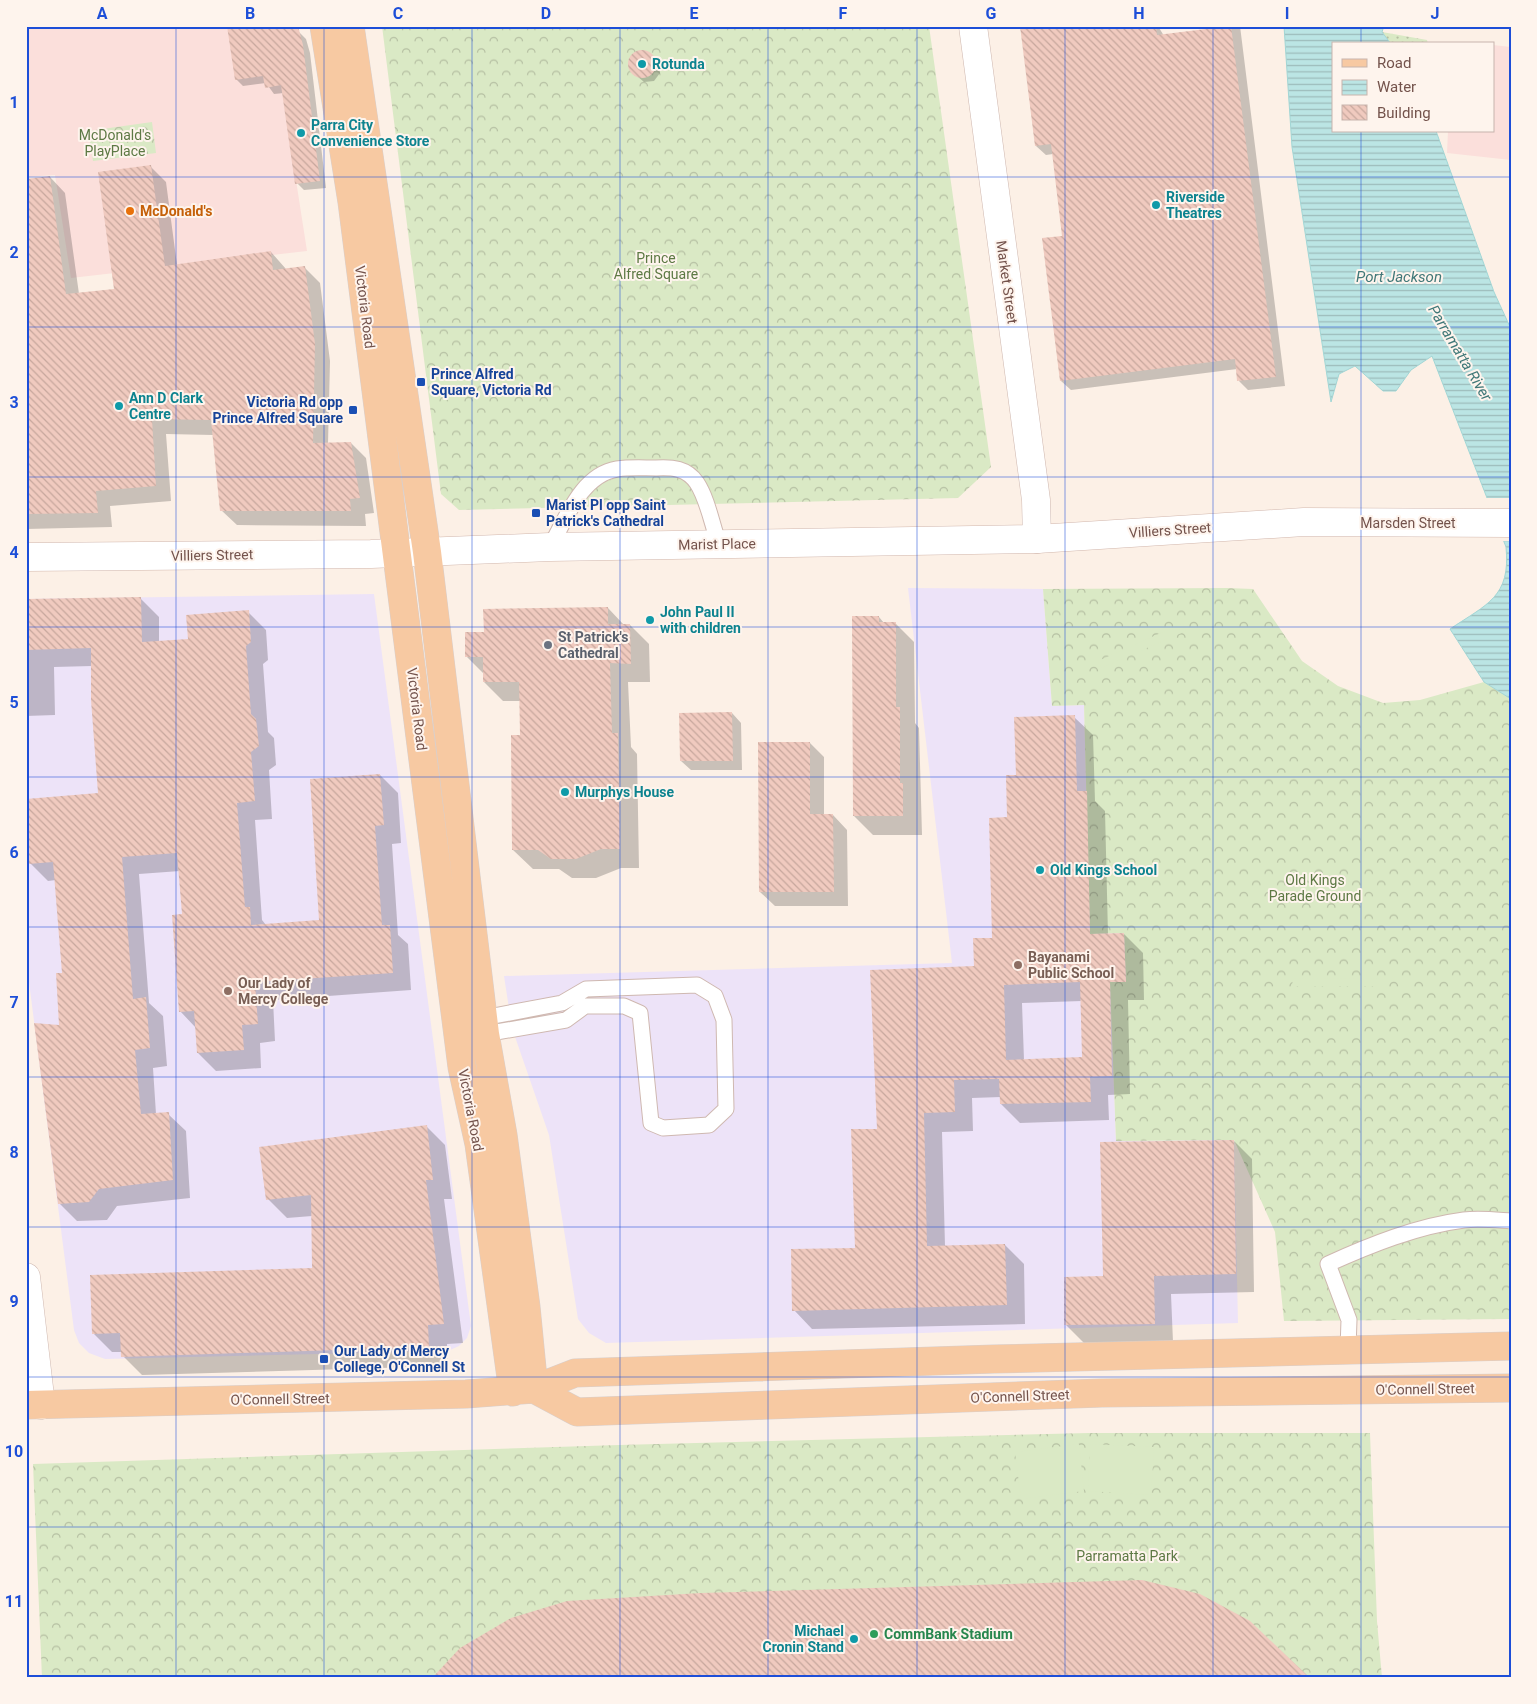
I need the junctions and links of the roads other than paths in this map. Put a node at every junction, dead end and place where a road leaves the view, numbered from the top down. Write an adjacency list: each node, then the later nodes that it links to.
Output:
1 (324, 26): 10 (main road, Victoria Road)
2 (350, 26): 9 (main road, Victoria Road)
3 (973, 26): 6 (street, Market Street)
4 (1304, 522): 5 (street, Marsden Street); 6 (street, Villiers Street)
5 (1511, 523)
6 (1037, 538): 7 (street, Marist Place)
7 (718, 544): 8 (street, Marist Place); 8 (lane)
8 (550, 547): 9 (street, Marist Place)
9 (427, 552): 10 (street, Marist Place); 14 (main road, Victoria Road)
10 (397, 553): 11 (street, Villiers Street); 20 (main road, Victoria Road)
11 (26, 557)
12 (652, 987): 13 (lane); 13 (lane); 14 (lane)
13 (640, 1013): 14 (lane)
14 (484, 1026): 20 (main road, Victoria Road)
15 (1511, 1221): 18 (lane)
16 (26, 1277): 21 (street)
17 (1511, 1346): 18 (main road, O'Connell Street)
18 (1348, 1349): 20 (main road, O'Connell Street)
19 (1511, 1388): 20 (main road, O'Connell Street)
20 (524, 1390): 21 (main road, O'Connell Street)
21 (34, 1405)

